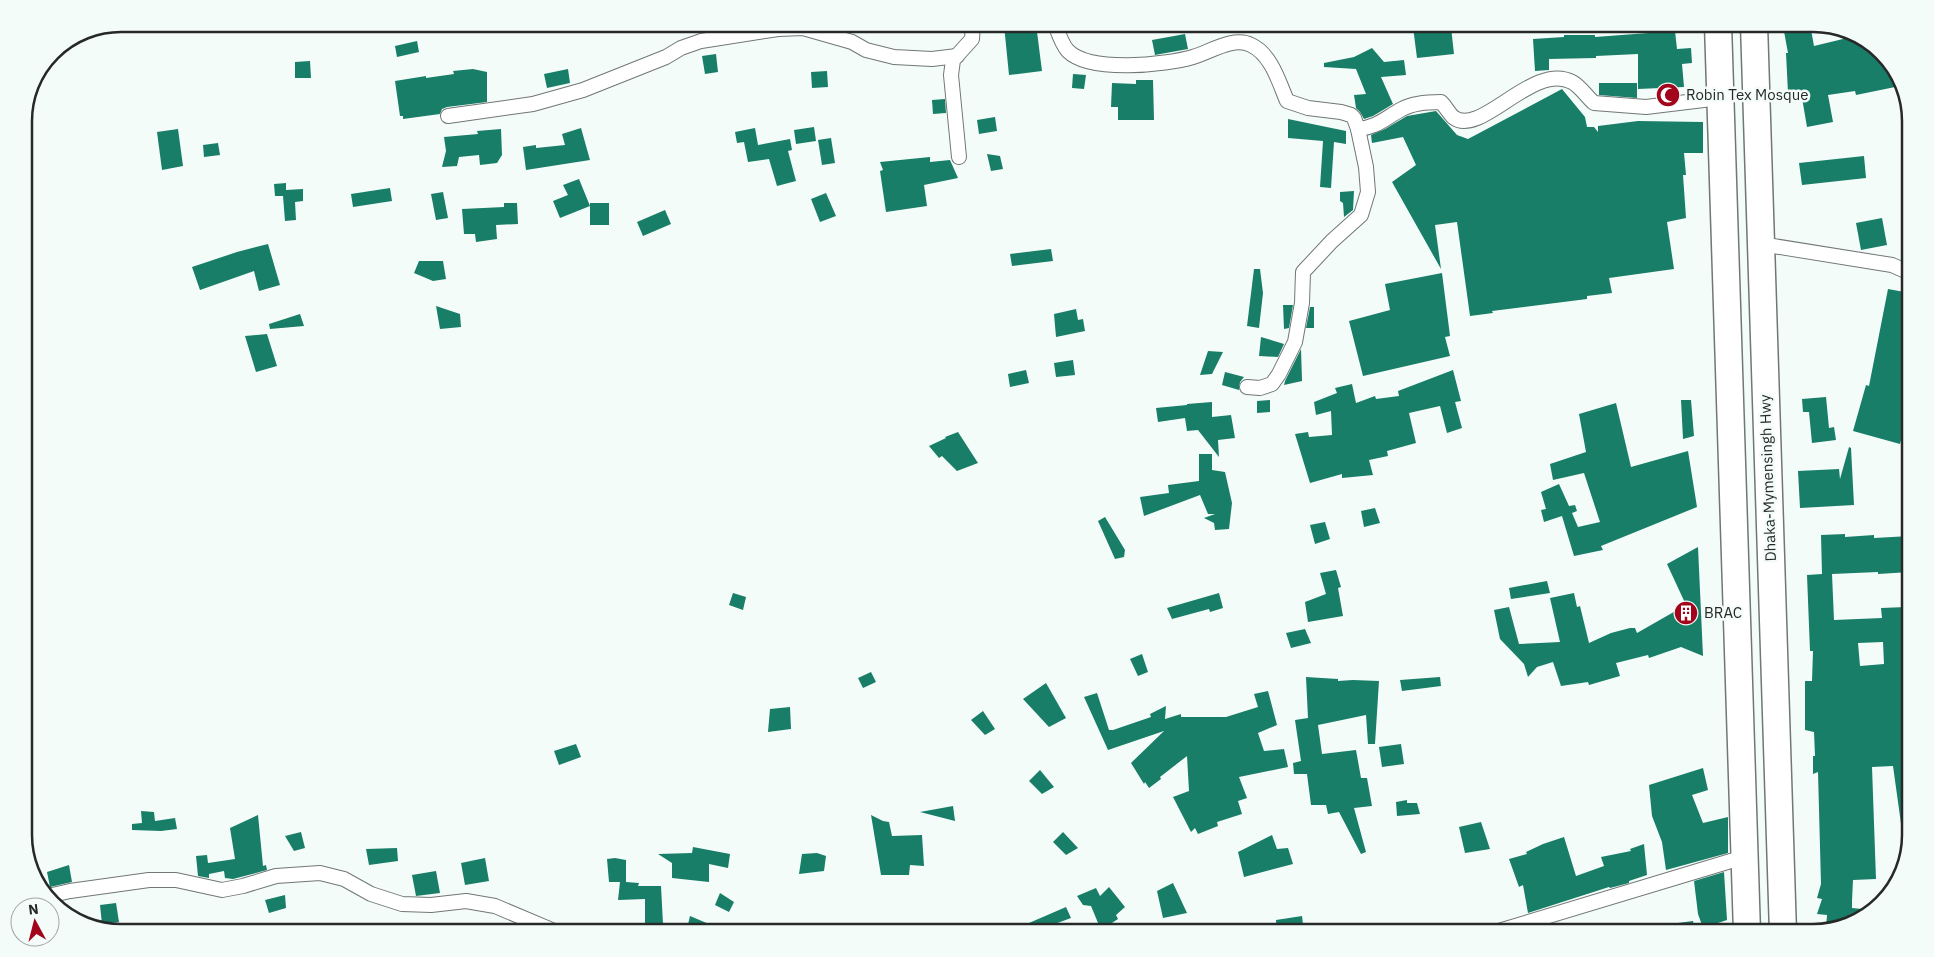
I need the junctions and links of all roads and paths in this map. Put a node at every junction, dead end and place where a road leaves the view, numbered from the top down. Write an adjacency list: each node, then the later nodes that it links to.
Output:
1 (972, 32): 7 (street)
2 (1058, 32): 10 (street)
3 (1718, 32): 8 (highway)
4 (1754, 32): 12 (highway, Dhaka-Mymensingh Hwy)
5 (755, 33): 9 (street)
6 (819, 33): 7 (street)
7 (956, 56): 11 (street)
8 (1720, 98): 10 (street); 15 (highway)
9 (448, 116)
10 (1358, 129): 14 (street)
11 (959, 157)
12 (1761, 244): 13 (street); 20 (highway, Dhaka-Mymensingh Hwy)
13 (1901, 269)
14 (1247, 387)
15 (1744, 857): 18 (street); 19 (highway)
16 (55, 894): 17 (street)
17 (538, 924)
18 (1522, 924)
19 (1747, 924)
20 (1783, 924)

